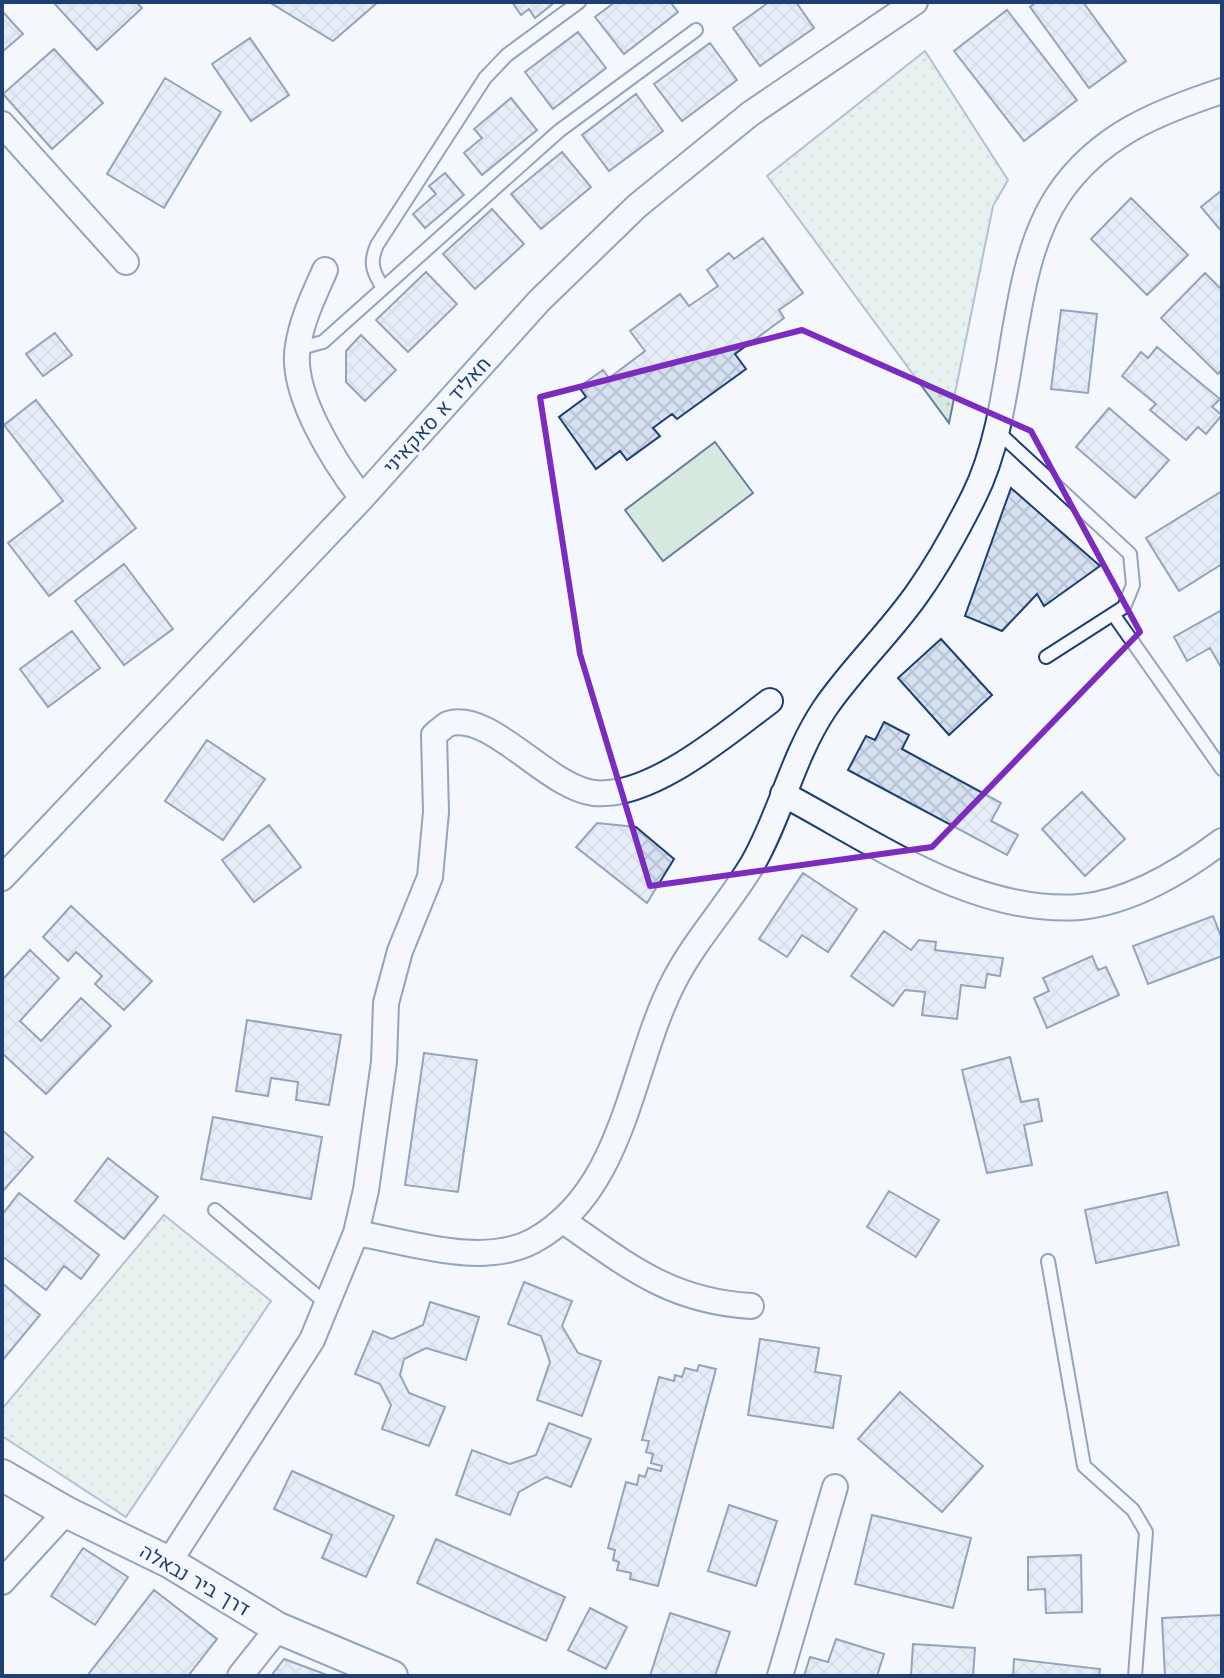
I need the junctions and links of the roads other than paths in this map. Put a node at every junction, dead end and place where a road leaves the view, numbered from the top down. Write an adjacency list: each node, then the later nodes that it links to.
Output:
1 (579, 2): 8 (lane)
2 (915, 2): 11 (street, חאליד א סאקאיני)
3 (696, 30): 8 (lane)
4 (1222, 91): 10 (street)
5 (2, 124): 6 (street)
6 (126, 262)
7 (325, 270): 9 (street)
8 (383, 288): 9 (lane)
9 (297, 349): 11 (street)
10 (997, 431): 12 (lane); 16 (street)
11 (362, 498): 18 (street, חאליד א סאקאיני)
12 (1113, 614): 13 (lane); 15 (lane)
13 (1046, 657)
14 (770, 701): 21 (street)
15 (1222, 769)
16 (783, 794): 17 (street); 20 (street)
17 (1222, 841)
18 (2, 878)
19 (215, 1210): 23 (lane)
20 (562, 1220): 21 (street); 24 (street)
21 (356, 1233): 23 (street)
22 (1048, 1261): 34 (lane)
23 (328, 1305): 28 (street)
24 (751, 1306)
25 (2, 1475): 27 (street, דרך ביר נבאלה)
26 (835, 1487): 33 (street)
27 (66, 1512): 28 (street, דרך ביר נבאלה); 29 (street)
28 (169, 1562): 30 (street, דרך ביר נבאלה)
29 (2, 1582)
30 (278, 1628): 31 (street); 32 (street, דרך ביר נבאלה)
31 (240, 1676)
32 (392, 1676)
33 (780, 1676)
34 (1135, 1676)

